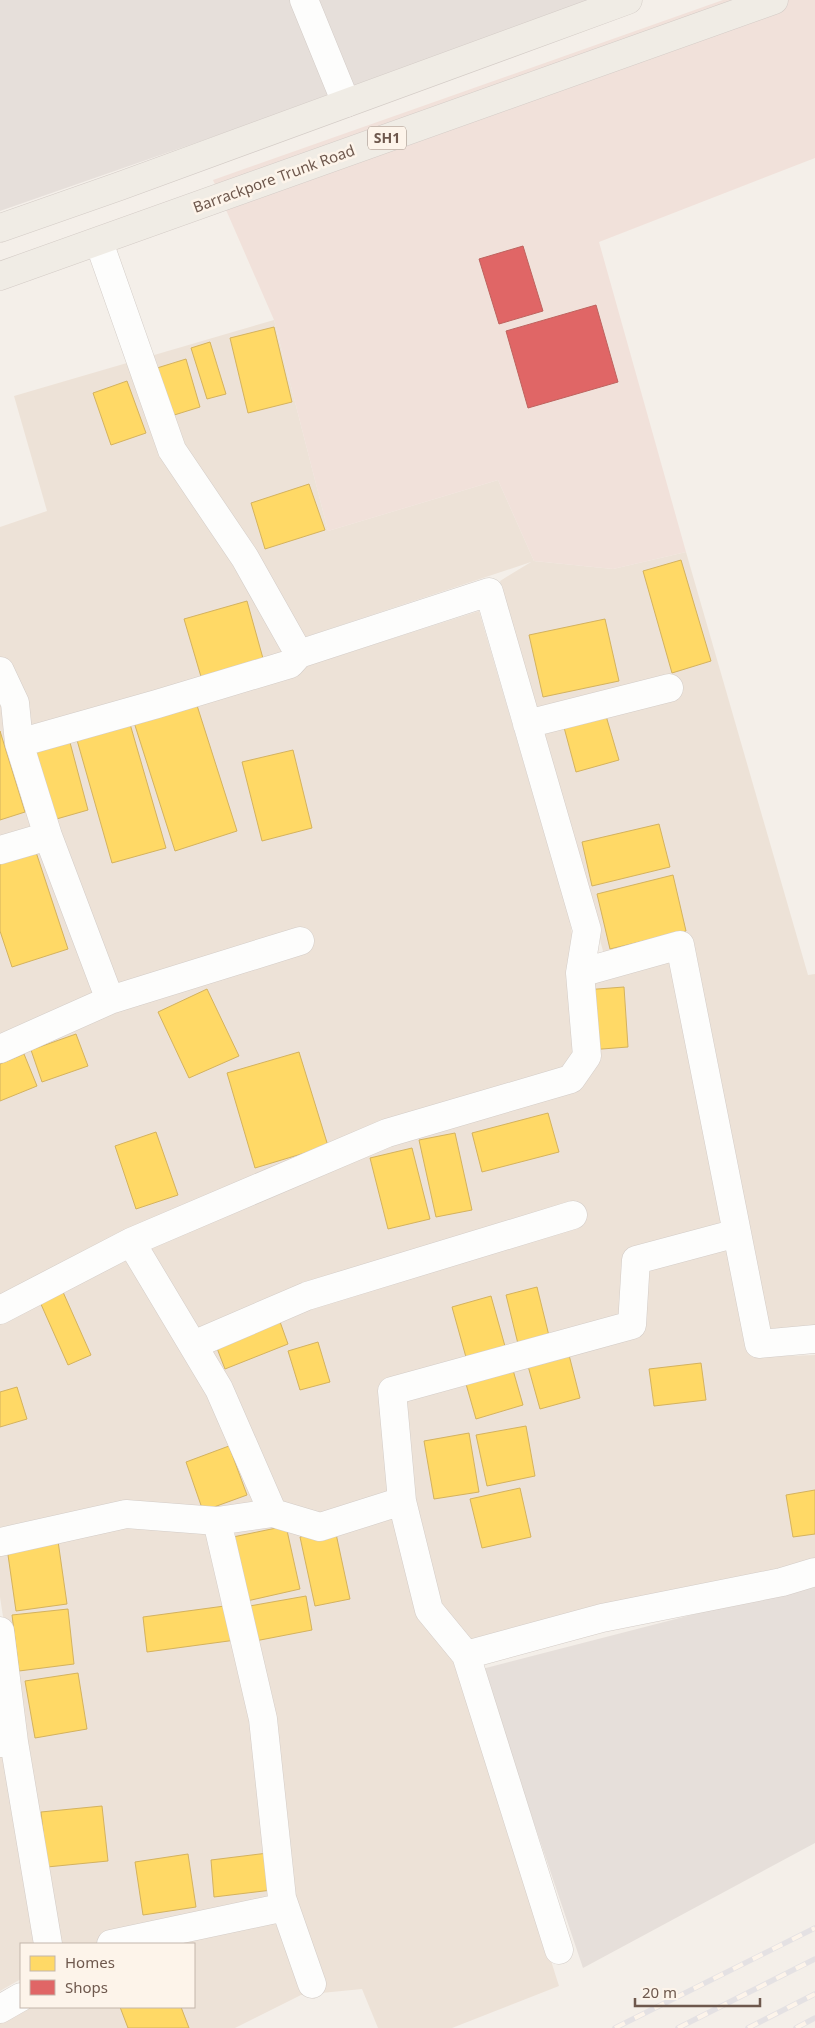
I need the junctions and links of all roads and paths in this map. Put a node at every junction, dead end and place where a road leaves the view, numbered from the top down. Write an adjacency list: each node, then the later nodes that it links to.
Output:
1 (304, 0): 5 (street)
2 (628, 0): 4 (main road)
3 (774, 0): 7 (main road, Barrackpore Trunk Road / SH1)
4 (593, 6): 5 (main road)
5 (346, 103): 6 (main road)
6 (0, 228)
7 (99, 242): 8 (main road, Barrackpore Trunk Road / SH1); 9 (street)
8 (0, 276)
9 (299, 654): 12 (street); 13 (street)
10 (0, 671): 13 (street)
11 (669, 688): 12 (street)
12 (528, 724): 17 (street)
13 (18, 743): 14 (street)
14 (48, 836): 15 (street); 18 (street)
15 (0, 850)
16 (300, 941): 18 (street)
17 (580, 973): 21 (street); 22 (street)
18 (110, 1000): 19 (street)
19 (0, 1049)
20 (573, 1215): 25 (street)
21 (737, 1233): 24 (street); 26 (street)
22 (131, 1242): 23 (street); 25 (street)
23 (0, 1310)
24 (815, 1339)
25 (193, 1345): 27 (street)
26 (402, 1501): 27 (street); 32 (street)
27 (274, 1513): 28 (street)
28 (217, 1521): 29 (street); 34 (street)
29 (0, 1542)
30 (815, 1572): 32 (street)
31 (0, 1632): 33 (street)
32 (466, 1655): 37 (street)
33 (7, 1742): 35 (street)
34 (285, 1907): 36 (street); 38 (street)
35 (48, 1943)
36 (116, 1943)
37 (559, 1950)
38 (312, 1984)
39 (20, 1998): 40 (street)
40 (0, 2009)

